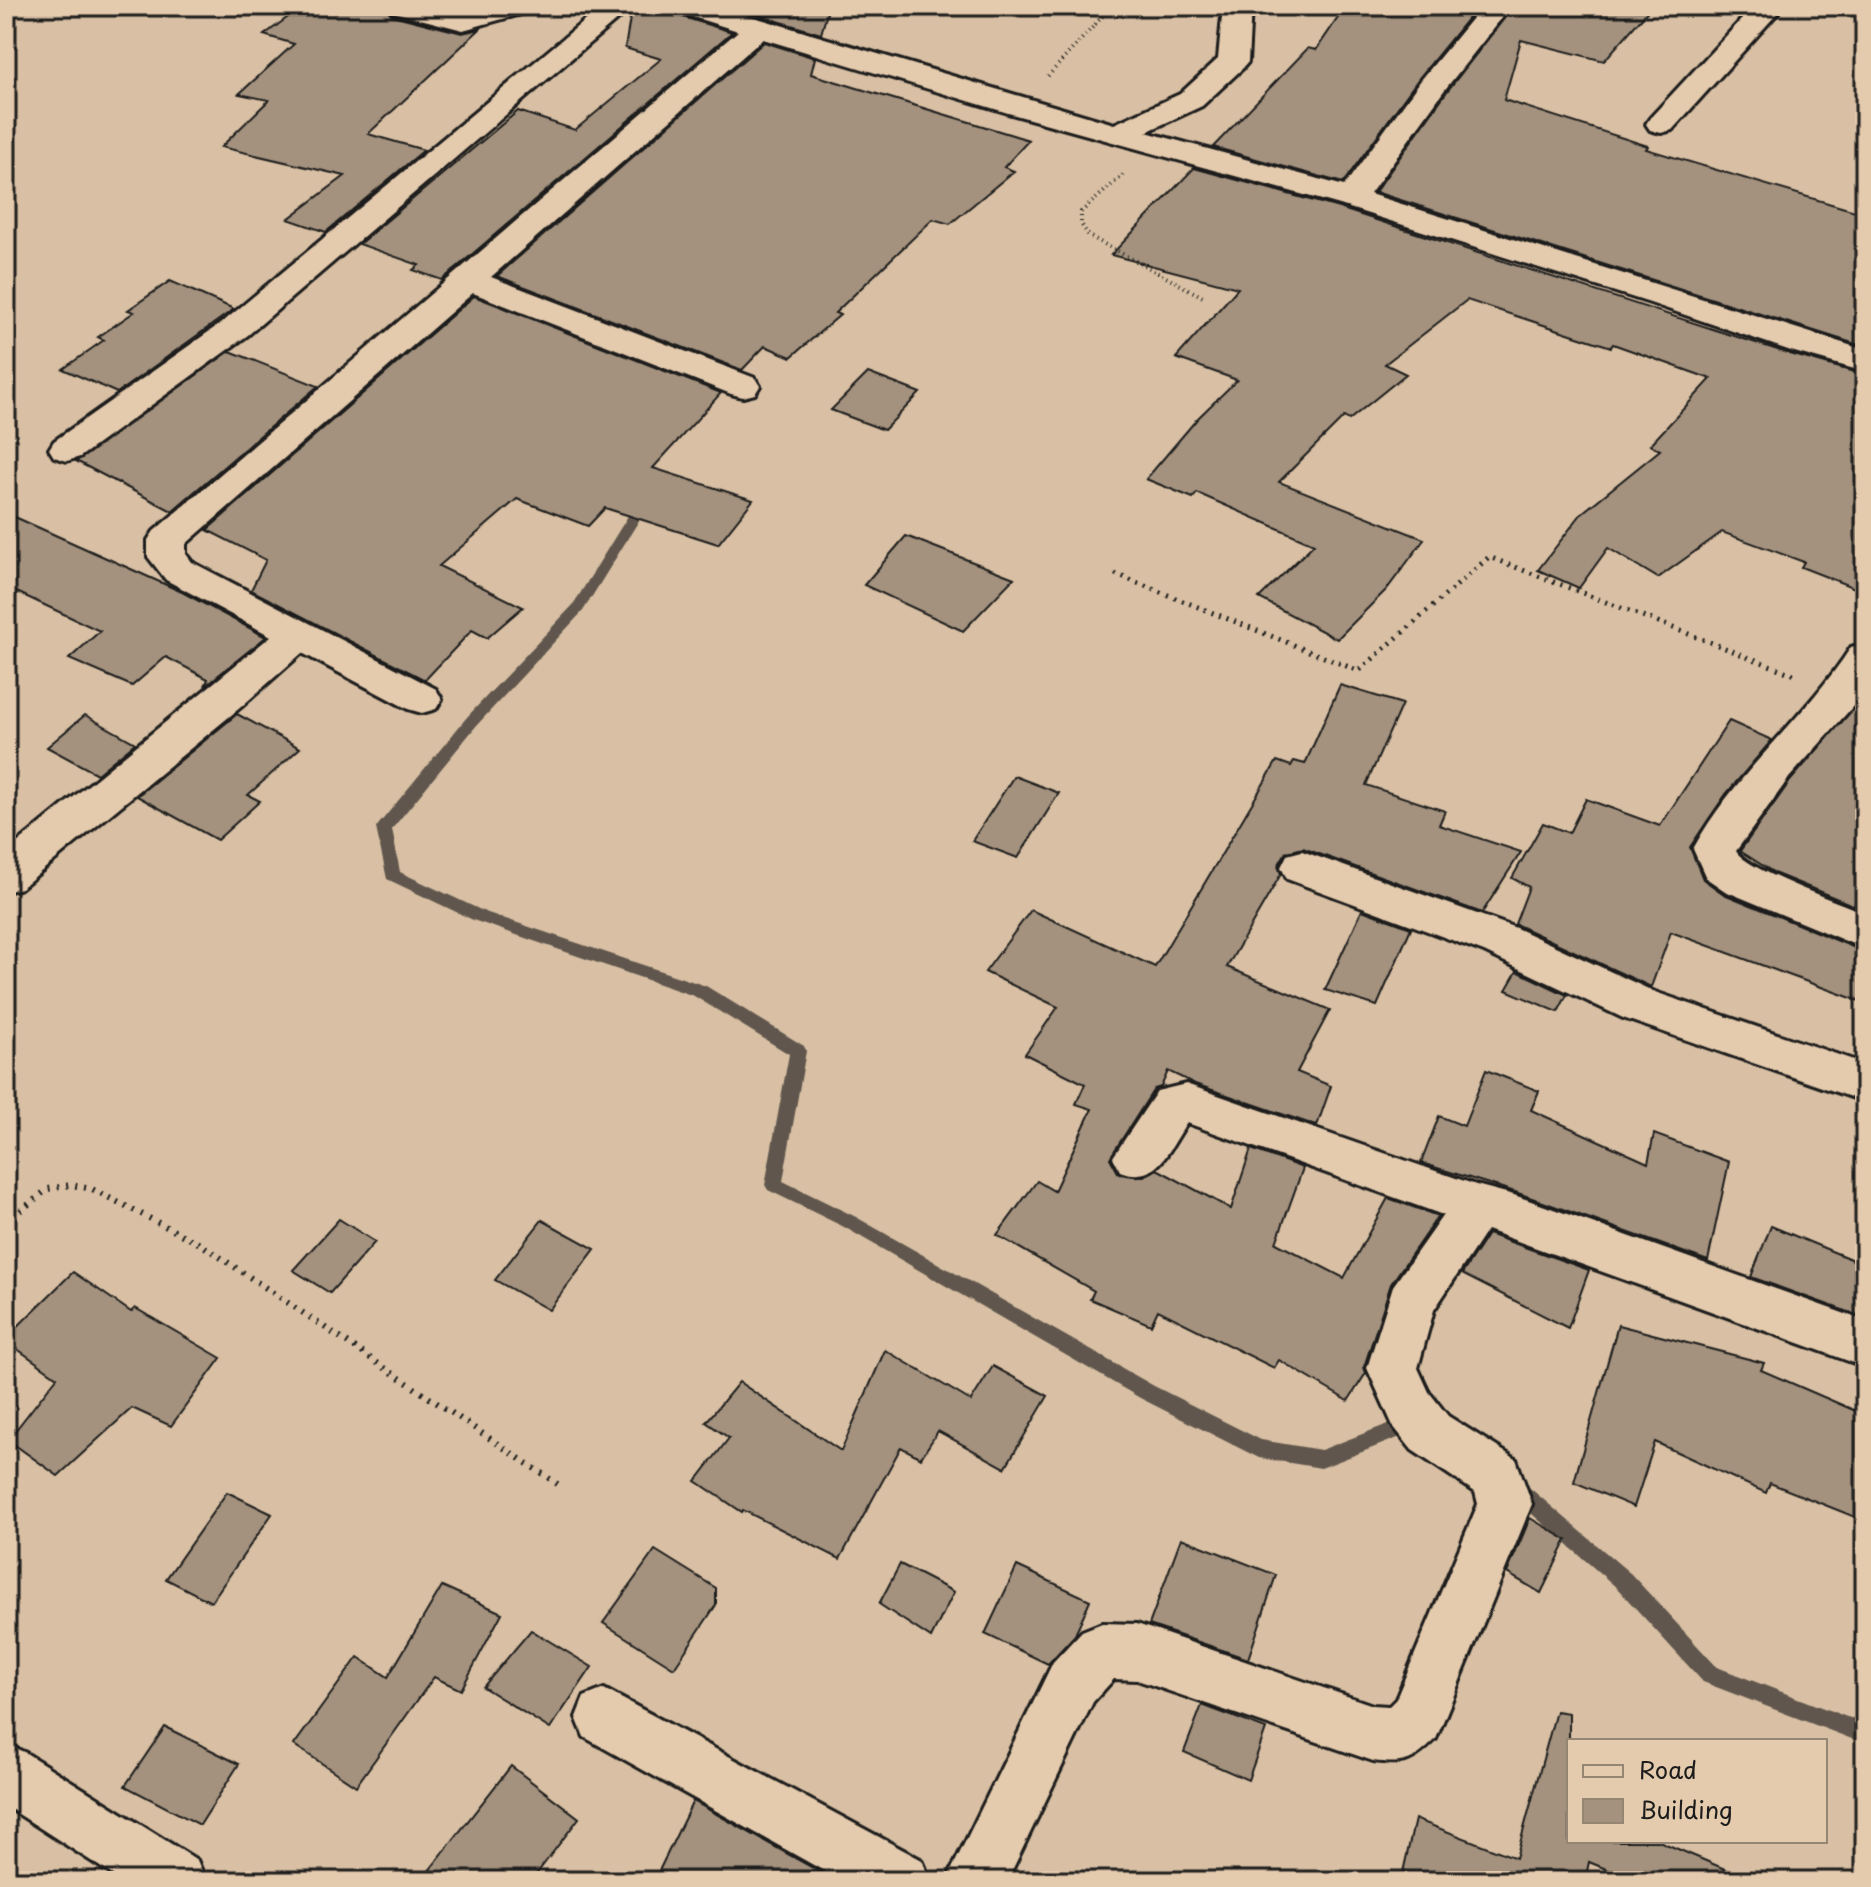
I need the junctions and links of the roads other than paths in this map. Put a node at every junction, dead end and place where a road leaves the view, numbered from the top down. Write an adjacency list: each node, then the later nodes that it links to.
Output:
1 (403, 6): 2 (street)
2 (518, 6)
3 (619, 6): 15 (street)
4 (687, 6): 8 (street)
5 (1237, 6): 10 (street)
6 (1497, 6): 11 (street)
7 (1770, 6): 9 (street)
8 (752, 19): 10 (street); 12 (street)
9 (1661, 124)
10 (1117, 134): 11 (street)
11 (1351, 198): 13 (street)
12 (470, 280): 14 (street); 16 (street)
13 (1865, 361)
14 (743, 386)
15 (67, 449)
16 (297, 635): 18 (street); 19 (street)
17 (1865, 657): 21 (street)
18 (422, 699)
19 (14, 855)
20 (1302, 867): 22 (street)
21 (1865, 932)
22 (1865, 1083)
23 (1137, 1157): 24 (street)
24 (1476, 1206): 25 (street); 30 (street)
25 (1865, 1344)
26 (604, 1717): 29 (street)
27 (6, 1773): 28 (street)
28 (176, 1881)
29 (901, 1881)
30 (976, 1881)

